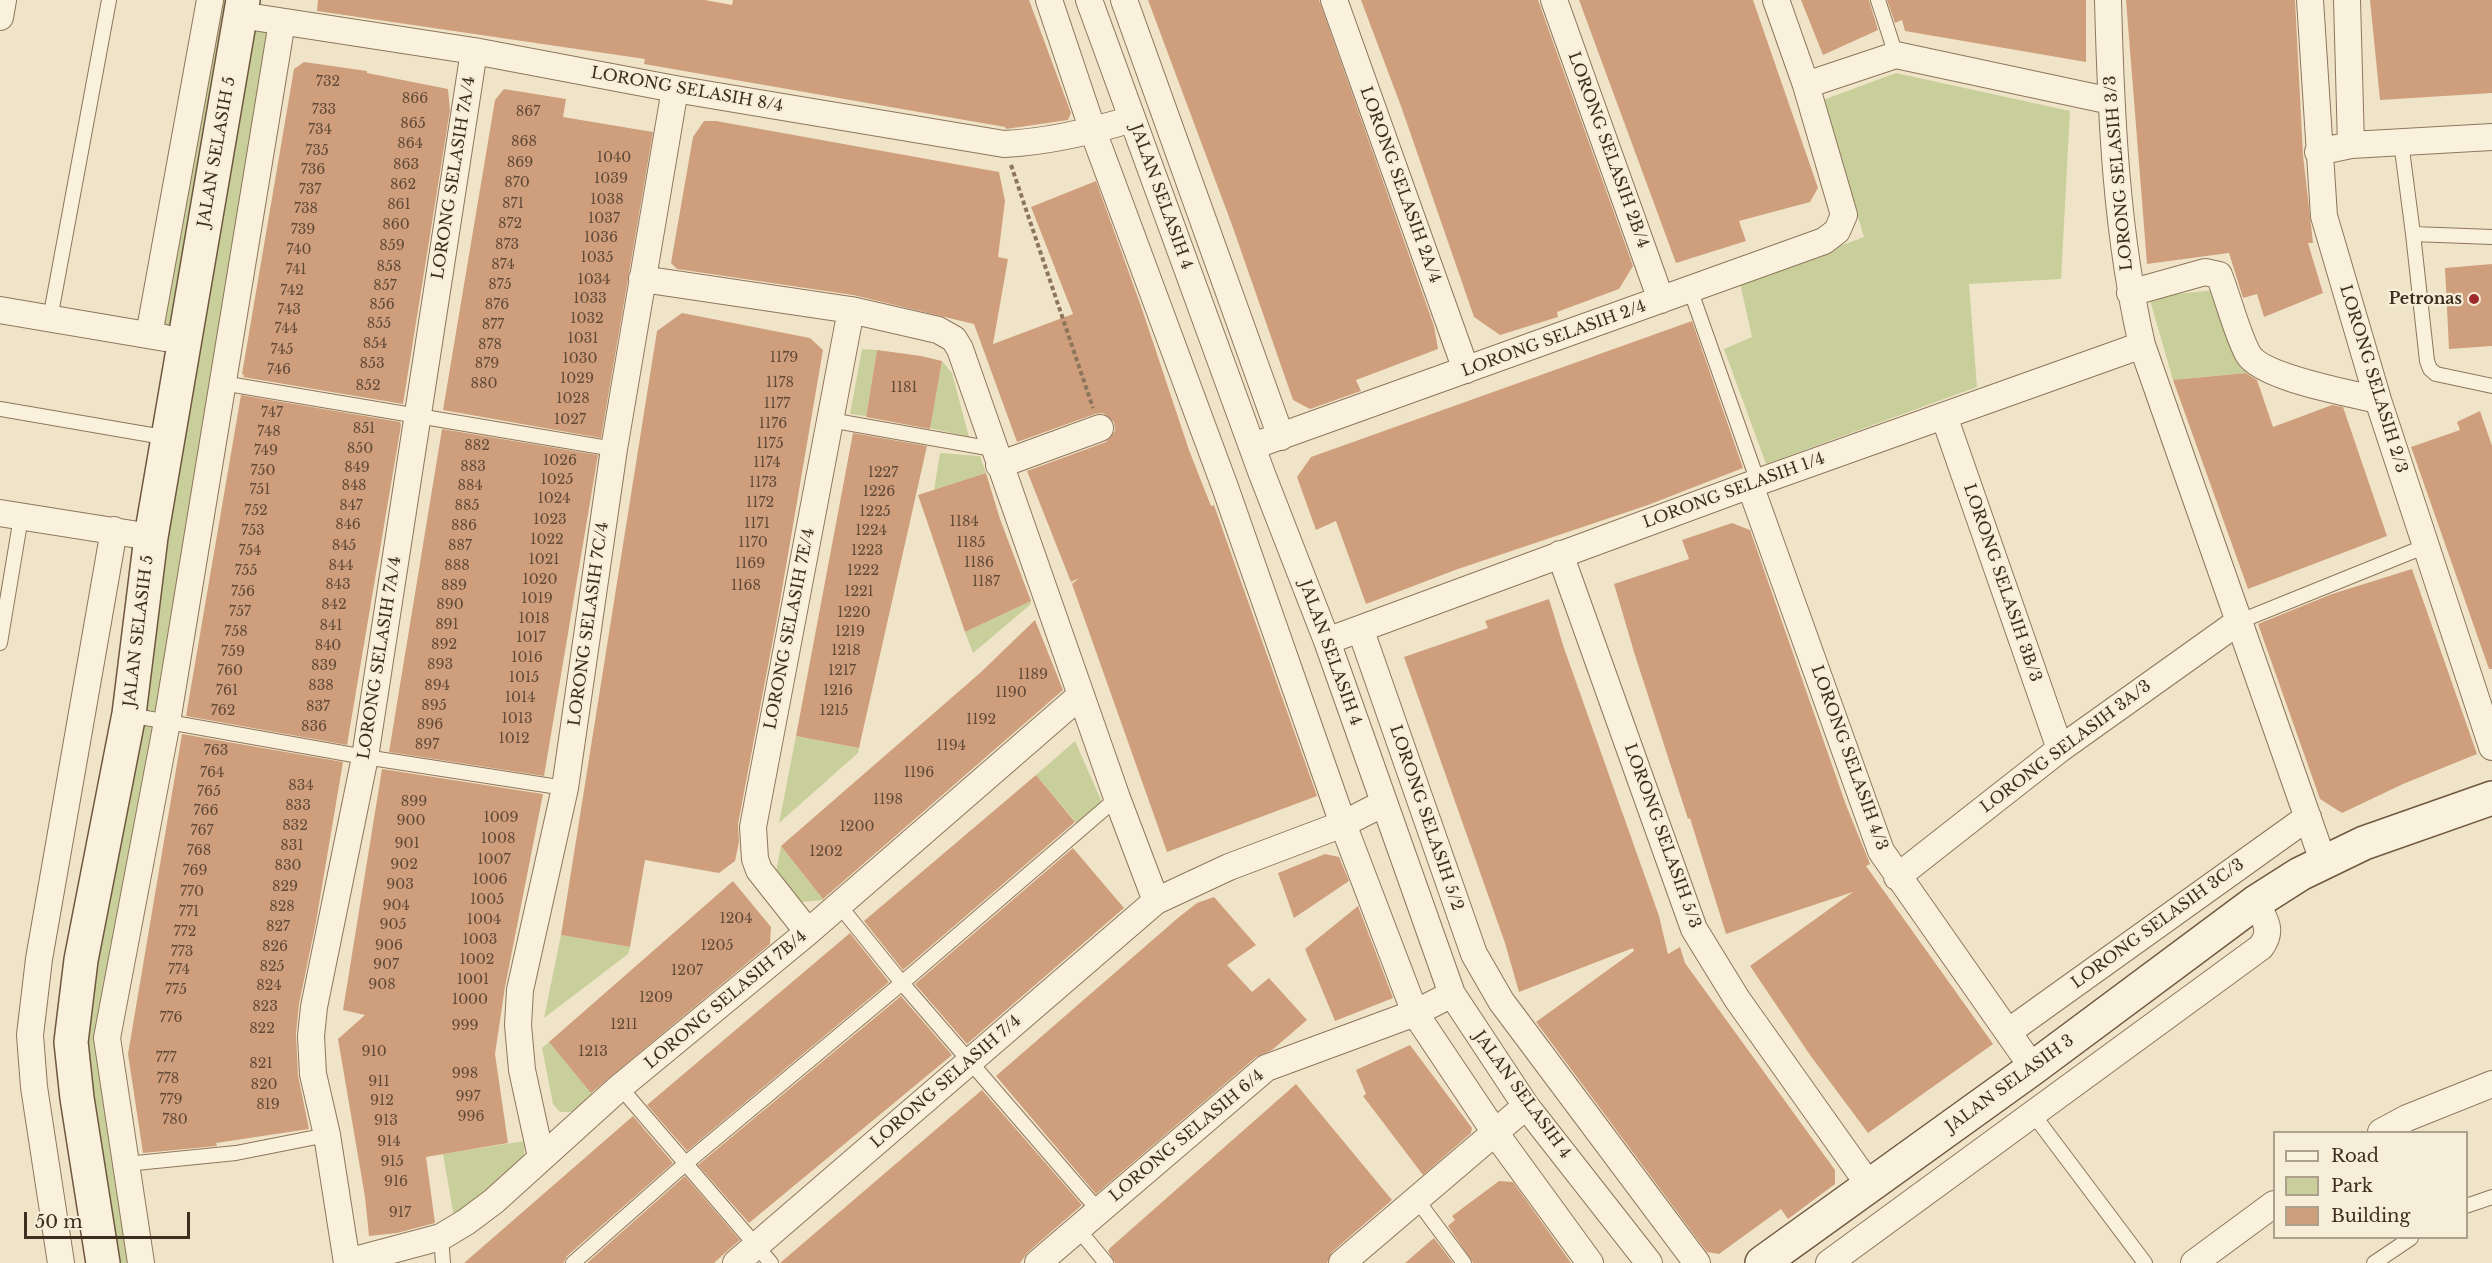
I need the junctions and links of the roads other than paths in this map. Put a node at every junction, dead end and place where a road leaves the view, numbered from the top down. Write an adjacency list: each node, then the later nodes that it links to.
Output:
1 (3, 0): 15 (street)
2 (110, 0): 36 (lane)
3 (210, 0): 37 (street, JALAN SELASIH 5)
4 (1049, 0): 23 (street)
5 (1089, 0): 22 (street, JALAN SELASIH 4)
6 (1124, 0): 49 (street)
7 (1334, 0): 40 (street, LORONG SELASIH 2A/4)
8 (1554, 0): 33 (street, LORONG SELASIH 2B/4)
9 (1776, 0): 19 (street)
10 (1878, 0): 18 (lane)
11 (2108, 0): 21 (street, LORONG SELASIH 3/3)
12 (2310, 0): 27 (street, LORONG SELASIH 2/3)
13 (2347, 0): 26 (street)
14 (241, 7): 16 (street, LORONG SELASIH 8/4); 38 (street, JALAN SELASIH 5)
15 (0, 17)
16 (282, 22): 17 (street, LORONG SELASIH 8/4); 41 (street)
17 (474, 51): 20 (street, LORONG SELASIH 8/4); 45 (street, LORONG SELASIH 7A/4)
18 (1896, 55): 19 (street); 21 (street)
19 (1806, 85): 31 (street, LORONG SELASIH 2/4)
20 (675, 89): 23 (street, LORONG SELASIH 8/4); 30 (street, LORONG SELASIH 7C/4)
21 (2110, 101): 32 (street, LORONG SELASIH 3/3)
22 (1132, 119): 23 (street, LORONG SELASIH 8/4); 51 (street, JALAN SELASIH 4)
23 (1093, 131): 56 (street)
24 (2492, 136): 25 (street)
25 (2401, 142): 26 (street); 28 (lane)
26 (2351, 145): 27 (street)
27 (2318, 153): 43 (street, LORONG SELASIH 2/3)
28 (2413, 234): 29 (lane); 42 (lane)
29 (2492, 237)
30 (642, 279): 35 (street); 52 (street, LORONG SELASIH 7C/4)
31 (1690, 290): 33 (street, LORONG SELASIH 2/4); 55 (lane)
32 (2130, 293): 39 (street, LORONG SELASIH 3/3); 43 (street)
33 (1661, 300): 40 (street, LORONG SELASIH 2/4)
34 (0, 310): 36 (street)
35 (851, 310): 47 (street, LORONG SELASIH 7E/4); 53 (street)
36 (50, 319): 37 (street)
37 (149, 335): 38 (street)
38 (185, 340): 50 (street, JALAN SELASIH 5)
39 (2142, 345): 46 (street, LORONG SELASIH 1/4); 62 (street)
40 (1466, 370): 49 (street, LORONG SELASIH 2/4)
41 (222, 382): 45 (lane); 68 (street)
42 (2492, 386)
43 (2378, 400): 60 (street, LORONG SELASIH 2/3)
44 (0, 409): 50 (lane)
45 (416, 416): 52 (lane); 71 (street, LORONG SELASIH 7A/4)
46 (1944, 416): 55 (street, LORONG SELASIH 1/4); 70 (street, LORONG SELASIH 3B/3)
47 (830, 420): 53 (lane); 83 (street, LORONG SELASIH 7E/4)
48 (1100, 428): 53 (street)
49 (1281, 437): 51 (street, LORONG SELASIH 2/4)
50 (169, 438): 59 (street, JALAN SELASIH 5)
51 (1252, 446): 54 (street, JALAN SELASIH 4)
52 (614, 449): 72 (street, LORONG SELASIH 7C/4)
53 (996, 457): 66 (street)
54 (1262, 474): 56 (street); 64 (street, JALAN SELASIH 4)
55 (1754, 483): 61 (street, LORONG SELASIH 1/4); 79 (street, LORONG SELASIH 4/3)
56 (1225, 487): 77 (street)
57 (10, 515): 58 (street); 65 (lane)
58 (114, 530): 59 (street); 111 (street)
59 (151, 537): 67 (street, JALAN SELASIH 5)
60 (2426, 546): 62 (lane); 69 (street, LORONG SELASIH 2/3)
61 (1560, 554): 63 (street, LORONG SELASIH 1/4); 100 (street, LORONG SELASIH 5/3)
62 (2238, 622): 70 (street, LORONG SELASIH 3A/3); 76 (street)
63 (1361, 631): 64 (street, LORONG SELASIH 1/4); 124 (street, LORONG SELASIH 5/2)
64 (1328, 642): 75 (street, JALAN SELASIH 4)
65 (0, 643)
66 (1081, 695): 73 (street); 82 (street, LORONG SELASIH 7B/4)
67 (129, 714): 68 (lane); 112 (street, JALAN SELASIH 5)
68 (167, 722): 71 (lane); 98 (street)
69 (2492, 747)
70 (2060, 749): 79 (street, LORONG SELASIH 3A/3)
71 (365, 757): 72 (lane); 96 (street, LORONG SELASIH 7A/4)
72 (565, 789): 97 (street, LORONG SELASIH 7C/4)
73 (1117, 798): 80 (street); 84 (lane)
74 (2492, 798): 78 (street, JALAN SELASIH 3)
75 (1384, 803): 77 (street, LORONG SELASIH 7/4); 85 (street, JALAN SELASIH 4)
76 (2308, 817): 78 (street); 87 (street, LORONG SELASIH 3C/3)
77 (1343, 824): 80 (street, LORONG SELASIH 7/4); 86 (street)
78 (2323, 861): 81 (street, JALAN SELASIH 3)
79 (1897, 877): 87 (street, LORONG SELASIH 4/3)
80 (1156, 901): 88 (street, LORONG SELASIH 7/4)
81 (2256, 902): 89 (street, JALAN SELASIH 3); 93 (street)
82 (839, 905): 83 (street, LORONG SELASIH 7B/4); 84 (lane)
83 (808, 932): 90 (street, LORONG SELASIH 7B/4)
84 (902, 983): 88 (lane); 99 (lane)
85 (1452, 994): 86 (street, LORONG SELASIH 6/4); 92 (street, JALAN SELASIH 4)
86 (1415, 1013): 95 (street); 105 (street, LORONG SELASIH 6/4)
87 (2008, 1032): 89 (street, LORONG SELASIH 4/3)
88 (970, 1060): 105 (lane); 109 (street, LORONG SELASIH 7/4)
89 (2033, 1068): 100 (street, JALAN SELASIH 3)
90 (620, 1087): 97 (street, LORONG SELASIH 7B/4); 99 (lane)
91 (2490, 1090): 94 (street)
92 (1526, 1106): 95 (street); 123 (street, JALAN SELASIH 4)
93 (2033, 1114): 126 (street); 127 (lane)
94 (2383, 1131)
95 (1496, 1134): 102 (street); 122 (street)
96 (327, 1135): 98 (lane); 114 (street, LORONG SELASIH 7A/4)
97 (541, 1157): 107 (street, LORONG SELASIH 7B/4)
98 (126, 1164): 113 (street)
99 (685, 1164): 109 (lane); 116 (lane)
100 (1869, 1185): 125 (street, JALAN SELASIH 3)
101 (2492, 1197): 104 (lane)
102 (1417, 1200): 120 (street); 121 (lane)
103 (2273, 1205): 110 (street)
104 (2468, 1205)
105 (1100, 1210): 106 (street, LORONG SELASIH 6/4)
106 (1078, 1229): 118 (street, LORONG SELASIH 6/4); 119 (lane)
107 (441, 1237): 114 (street, LORONG SELASIH 7B/4); 115 (lane)
108 (2410, 1239): 128 (lane)
109 (764, 1254): 117 (street, LORONG SELASIH 7/4)
110 (2198, 1262)
111 (61, 1263)
112 (103, 1263)
113 (141, 1263)
114 (347, 1263)
115 (443, 1263)
116 (573, 1263)
117 (736, 1263)
118 (1038, 1263)
119 (1106, 1263)
120 (1342, 1263)
121 (1464, 1263)
122 (1590, 1263)
123 (1649, 1263)
124 (1697, 1263)
125 (1762, 1263)
126 (1829, 1263)
127 (2145, 1263)
128 (2374, 1263)

